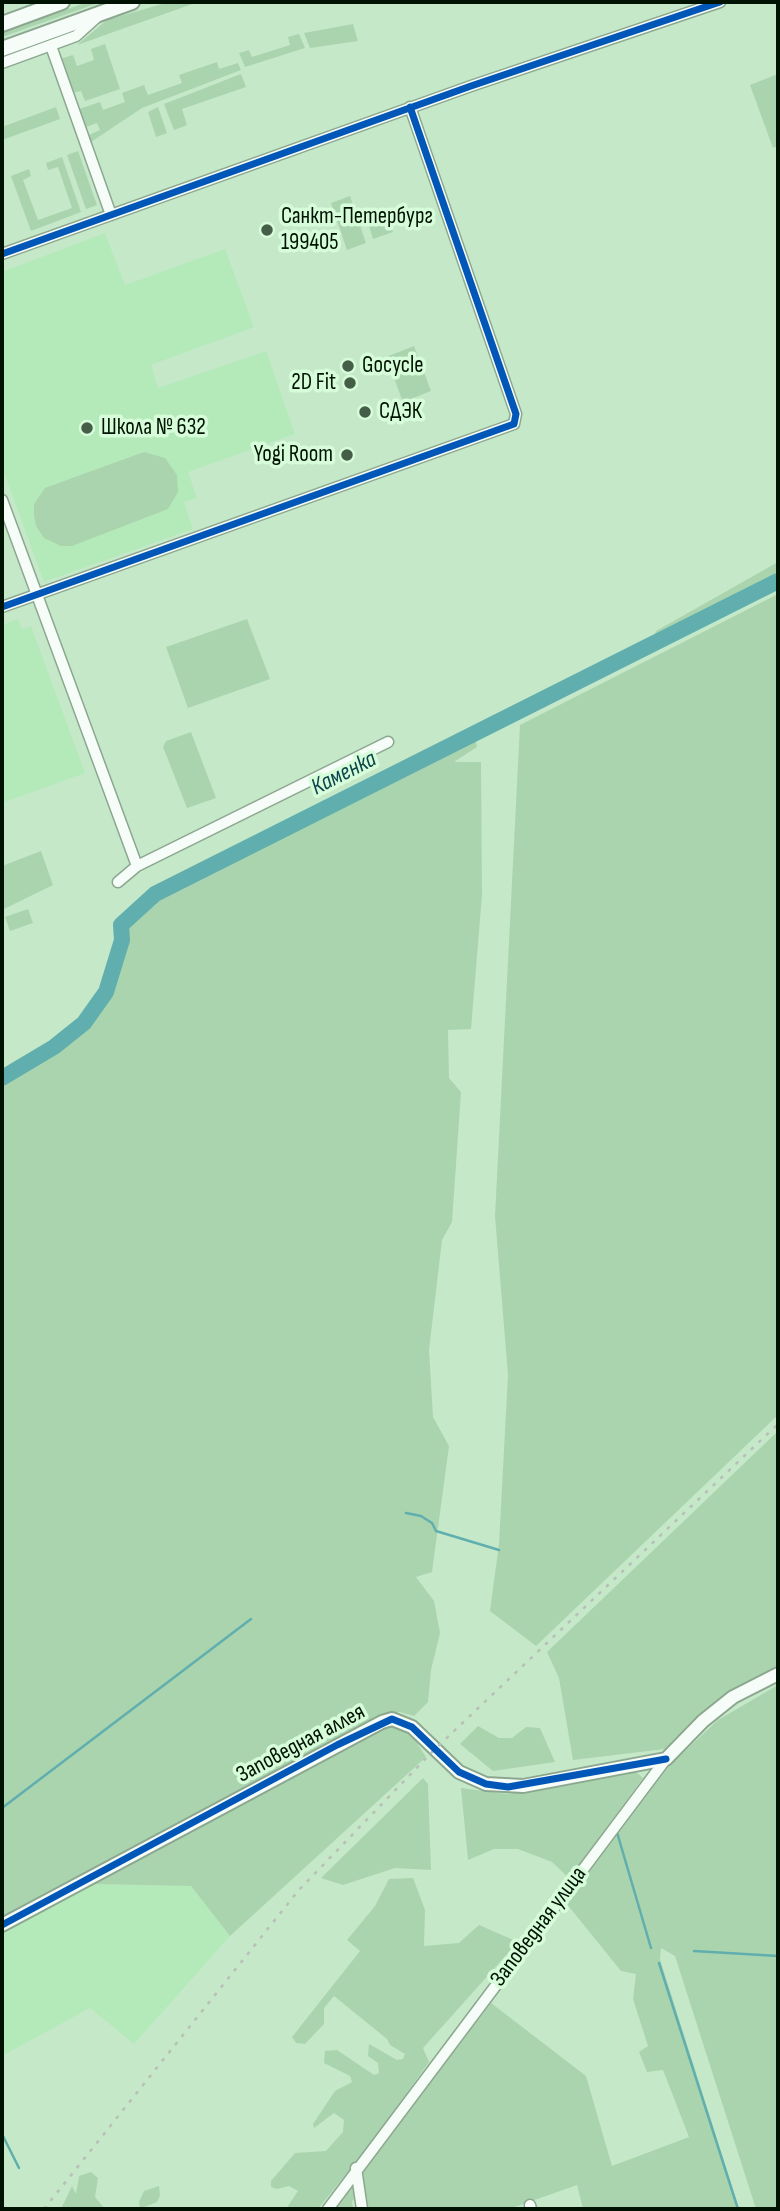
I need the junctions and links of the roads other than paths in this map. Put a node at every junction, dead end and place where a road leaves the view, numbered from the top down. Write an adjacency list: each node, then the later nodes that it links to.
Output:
1 (62, 2): 5 (main road)
2 (132, 2): 4 (main road)
3 (720, 2): 9 (street)
4 (102, 13): 6 (street); 7 (main road)
5 (2, 24)
6 (51, 46): 8 (street); 10 (street)
7 (2, 49)
8 (2, 64)
9 (410, 107): 10 (street); 13 (street)
10 (111, 215): 11 (street)
11 (2, 254)
12 (2, 500): 13 (street)
13 (36, 595): 14 (street); 16 (street)
14 (2, 607)
15 (388, 741): 16 (street)
16 (137, 866): 17 (street)
17 (118, 882)
18 (778, 1674): 19 (street, Заповедная улица)
19 (666, 1759): 20 (street, Заповедная аллея); 21 (street, Заповедная улица)
20 (2, 1925)
21 (356, 2168): 22 (street, Заповедная улица); 23 (street)
22 (328, 2209)
23 (362, 2209)

